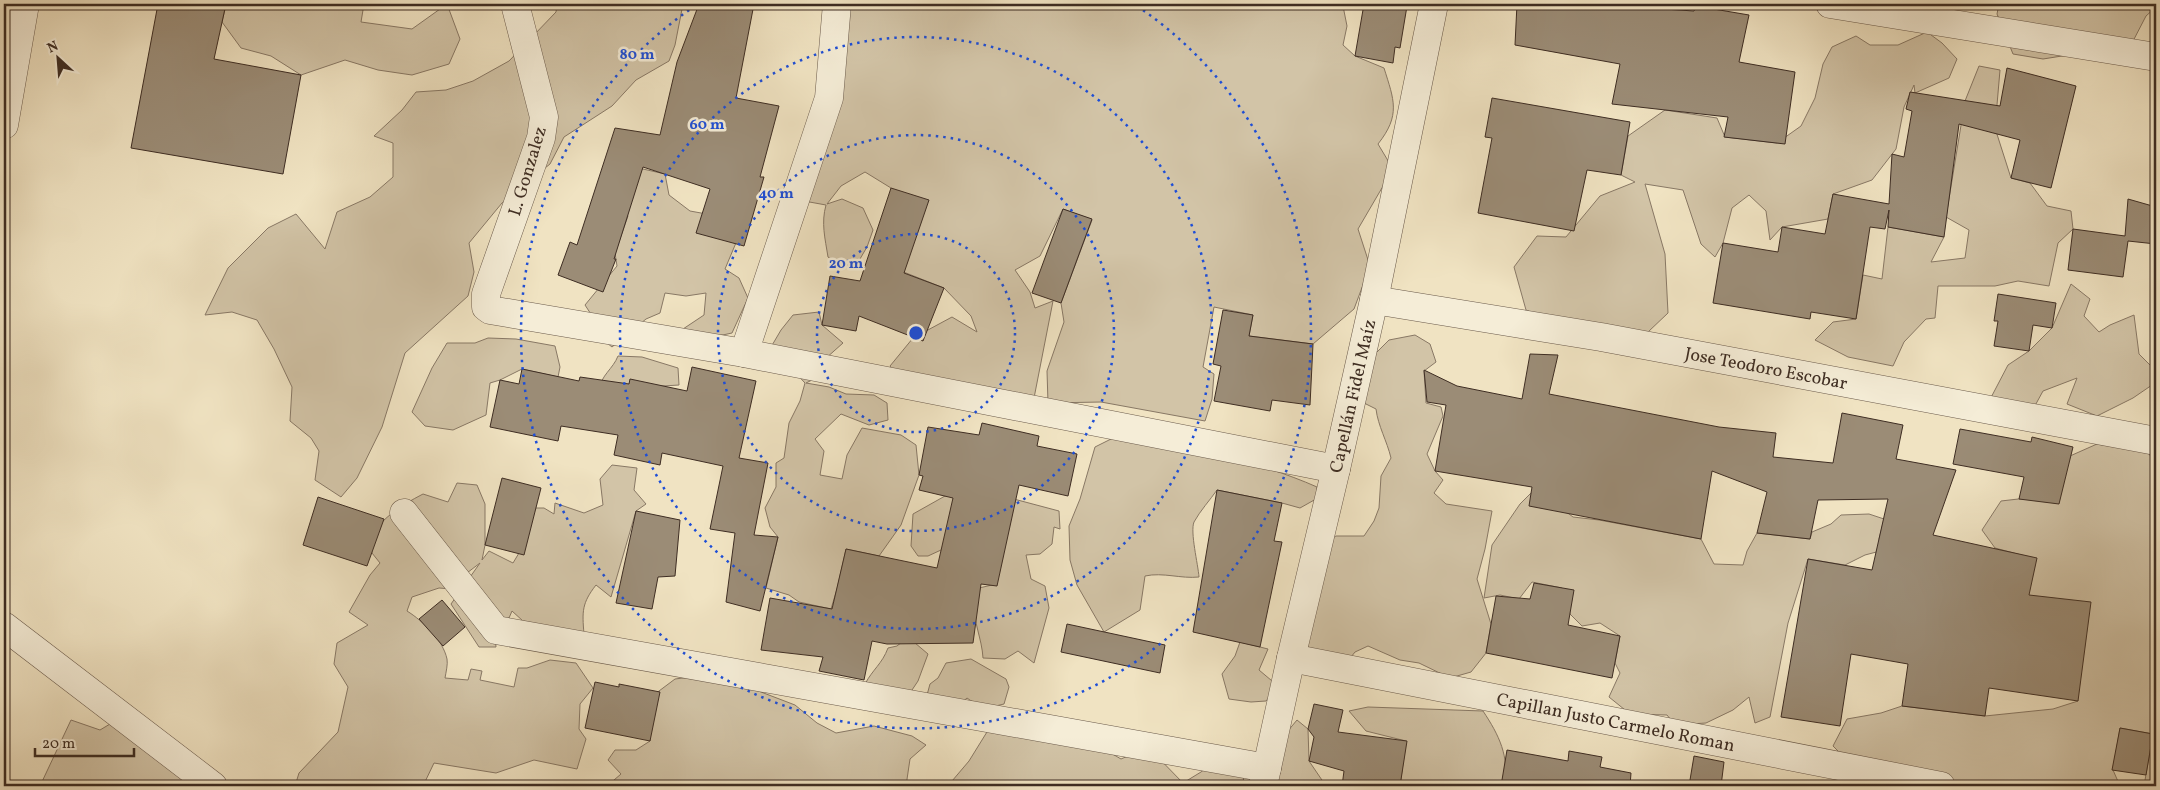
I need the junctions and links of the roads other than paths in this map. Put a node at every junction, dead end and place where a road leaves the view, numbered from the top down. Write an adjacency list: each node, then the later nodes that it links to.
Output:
1 (26, 4): 7 (street)
2 (515, 4): 9 (street, L. Gonzalez)
3 (837, 4): 9 (street)
4 (1434, 4): 8 (street, Capellán Fidel Maíz)
5 (1830, 4): 6 (street)
6 (2156, 58)
7 (4, 126)
8 (1374, 300): 10 (street, Jose Teodoro Escobar); 11 (street, Capellán Fidel Maíz)
9 (744, 353): 11 (street)
10 (2156, 441)
11 (1336, 469): 14 (street, Capellán Fidel Maíz)
12 (404, 514): 15 (street)
13 (4, 626): 16 (street)
14 (1291, 658): 15 (street, Capellán Fidel Maíz); 17 (street, Capillan Justo Carmelo Roman)
15 (1265, 777)
16 (213, 786)
17 (1941, 786)

